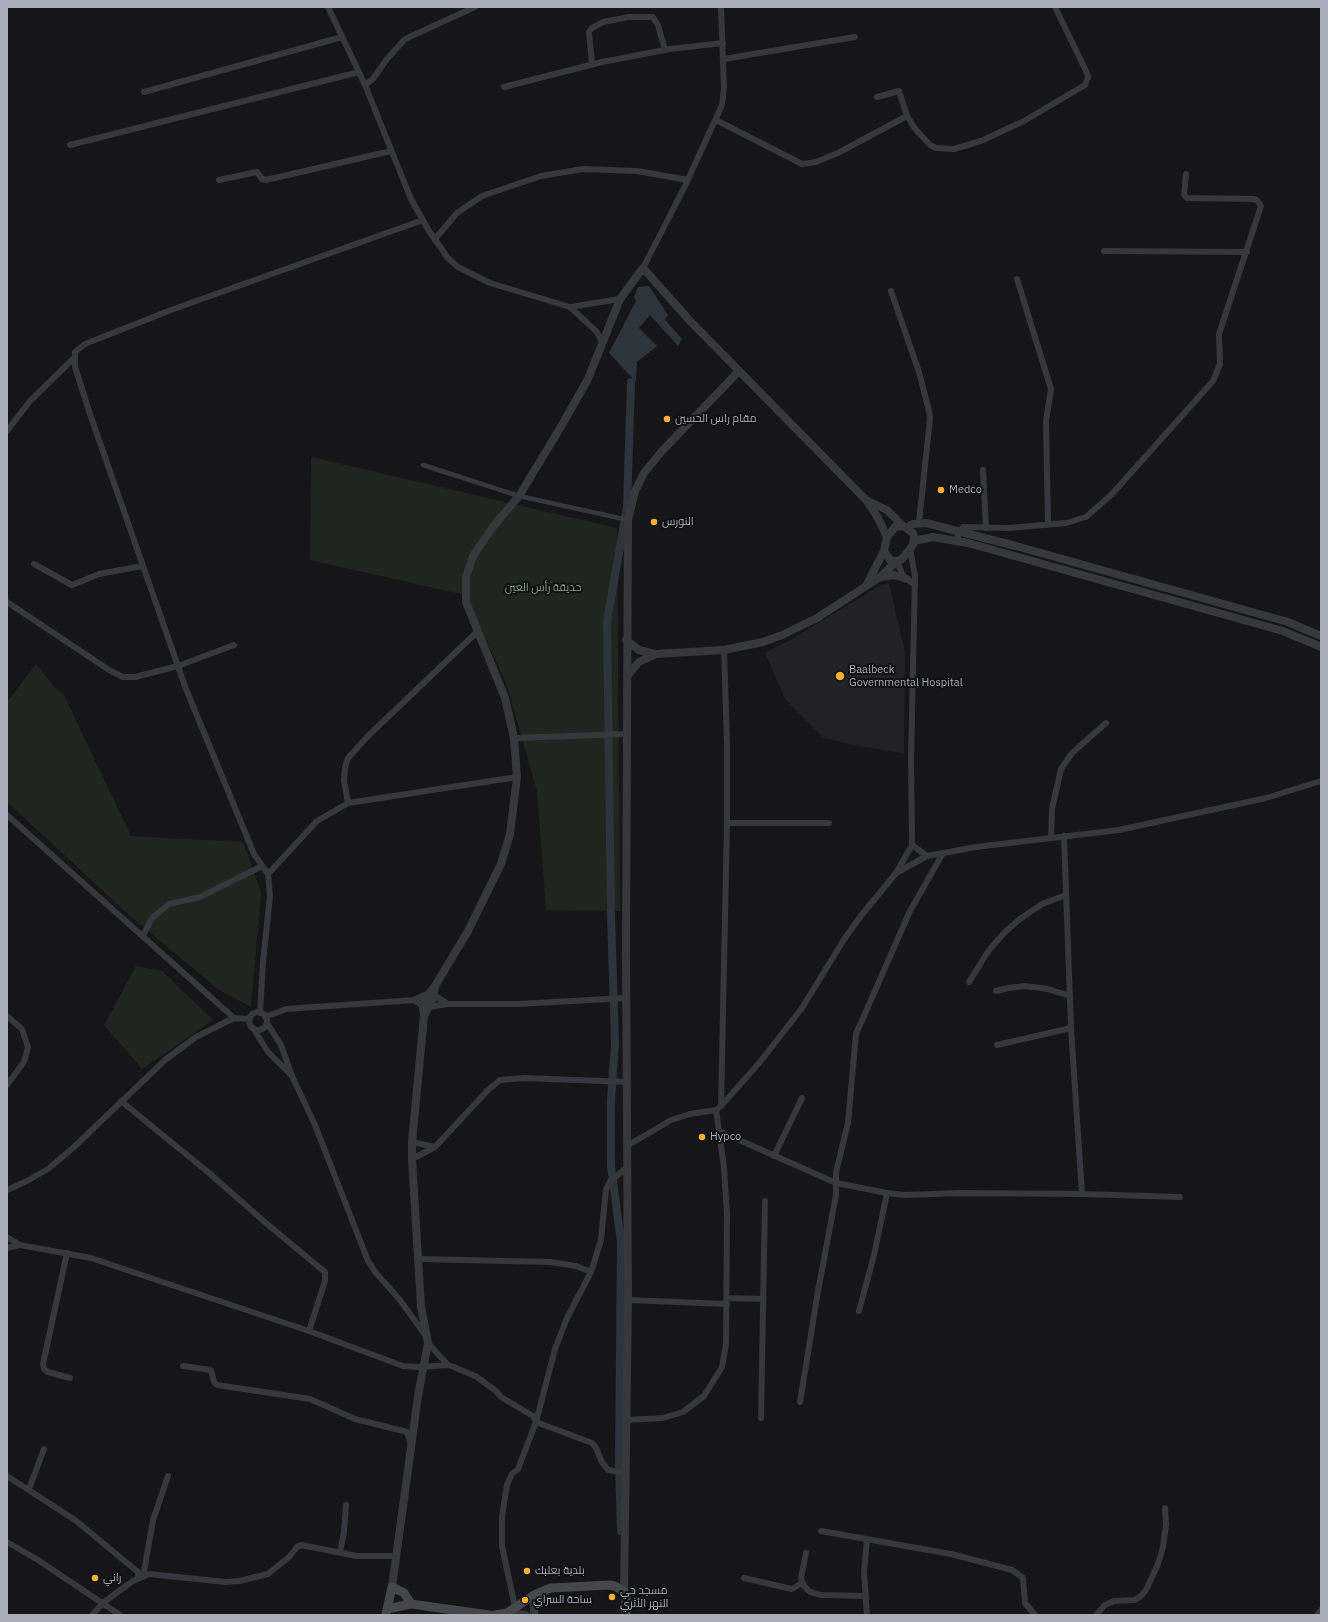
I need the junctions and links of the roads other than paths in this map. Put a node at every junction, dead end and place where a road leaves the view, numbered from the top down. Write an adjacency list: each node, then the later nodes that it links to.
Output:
1 (328, 7): 5 (street)
2 (475, 7): 12 (street)
3 (721, 7): 7 (street)
4 (1055, 7): 16 (street)
5 (342, 37): 11 (street); 14 (street)
6 (855, 37): 9 (street)
7 (722, 43): 8 (street); 9 (street)
8 (665, 50): 10 (street); 10 (street)
9 (724, 58): 17 (street)
10 (592, 64): 13 (street)
11 (359, 72): 12 (street); 18 (street)
12 (365, 85): 19 (street)
13 (504, 87)
14 (144, 92)
15 (877, 97): 16 (street)
16 (907, 116): 17 (street)
17 (716, 120): 22 (street)
18 (70, 145)
19 (391, 151): 21 (street); 23 (street)
20 (1186, 174): 26 (street)
21 (219, 180)
22 (688, 180): 24 (street); 27 (street)
23 (423, 220): 24 (street); 33 (street)
24 (434, 239): 31 (street)
25 (1104, 251): 26 (street)
26 (1247, 252): 42 (street)
27 (643, 268): 30 (street); 34 (street)
28 (1017, 279): 42 (street)
29 (891, 291): 41 (street)
30 (620, 299): 31 (street); 32 (street)
31 (570, 307): 32 (street)
32 (604, 343): 38 (street)
33 (74, 358): 35 (street); 54 (street)
34 (739, 371): 39 (street); 40 (street)
35 (7, 431)
36 (423, 465): 38 (street)
37 (983, 470): 44 (street)
38 (519, 496): 40 (street); 61 (street)
39 (867, 501): 43 (street); 46 (street)
40 (628, 520): 63 (street)
41 (919, 522): 43 (street); 45 (street)
42 (1048, 524): 44 (street)
43 (905, 526): 46 (street); 47 (street)
44 (986, 528): 45 (street)
45 (959, 531): 48 (street); 52 (street)
46 (887, 537): 50 (street)
47 (914, 541): 48 (street); 49 (street)
48 (957, 541): 55 (street)
49 (910, 549): 51 (street); 59 (street)
50 (884, 551): 51 (street); 58 (street)
51 (897, 561): 56 (street); 57 (street)
52 (1071, 561): 55 (street); 62 (street)
53 (34, 564): 54 (street)
54 (142, 566): 68 (street)
55 (1069, 571): 65 (street)
56 (880, 577): 57 (street); 58 (street)
57 (907, 579): 59 (street)
58 (867, 584): 66 (street)
59 (916, 585): 81 (street)
60 (7, 602): 68 (street)
61 (478, 631): 72 (street); 75 (street)
62 (1321, 636)
63 (626, 640): 67 (street); 69 (street)
64 (234, 645): 68 (street)
65 (1321, 647)
66 (724, 650): 67 (street); 77 (street)
67 (655, 654): 69 (street)
68 (178, 666): 84 (street)
69 (627, 676): 71 (street)
70 (1106, 722): 80 (street)
71 (623, 734): 72 (street); 93 (street)
72 (514, 738): 73 (street)
73 (517, 777): 75 (street); 91 (street)
74 (1321, 781): 79 (street)
75 (348, 803): 86 (street)
76 (7, 815): 88 (street)
77 (727, 823): 78 (street); 109 (street)
78 (829, 823)
79 (1064, 836): 80 (street); 87 (street)
80 (1051, 838): 82 (street)
81 (912, 845): 83 (street); 85 (street)
82 (942, 853): 83 (street); 118 (street)
83 (927, 856): 85 (street)
84 (262, 866): 86 (street); 88 (street)
85 (896, 873): 109 (street)
86 (268, 874): 98 (street)
87 (1066, 894): 89 (street); 92 (street)
88 (142, 936): 99 (street)
89 (969, 982)
90 (996, 991): 92 (street)
91 (432, 994): 94 (street); 95 (street); 96 (street)
92 (1070, 996): 102 (street)
93 (626, 998): 95 (street); 105 (street)
94 (414, 1000): 96 (street); 98 (street)
95 (448, 1004): 96 (street)
96 (426, 1006): 112 (street)
97 (7, 1016): 106 (street)
98 (264, 1017): 100 (street); 101 (street); 104 (street)
99 (234, 1018): 100 (street); 108 (street)
100 (250, 1019): 101 (street)
101 (253, 1028): 104 (street)
102 (1071, 1028): 103 (street); 121 (street)
103 (996, 1045)
104 (292, 1076): 135 (street)
105 (627, 1082): 113 (street); 114 (street)
106 (7, 1085)
107 (802, 1098): 115 (street)
108 (121, 1101): 119 (street); 134 (street)
109 (722, 1106): 110 (street)
110 (716, 1110): 111 (street); 113 (street)
111 (719, 1131): 115 (street); 132 (street)
112 (412, 1142): 114 (street); 116 (street)
113 (627, 1146): 117 (street)
114 (435, 1147): 116 (street)
115 (774, 1156): 118 (street)
116 (412, 1159): 128 (street)
117 (628, 1167): 129 (street); 131 (street)
118 (836, 1183): 120 (street); 140 (street)
119 (7, 1190)
120 (887, 1193): 121 (street); 133 (street)
121 (1082, 1194): 122 (street)
122 (1180, 1197)
123 (765, 1202): 130 (street)
124 (7, 1237): 125 (street)
125 (20, 1246): 126 (street); 127 (street)
126 (7, 1248)
127 (67, 1253): 134 (street); 139 (street)
128 (419, 1259): 129 (street); 135 (street)
129 (591, 1272): 143 (street)
130 (763, 1299): 132 (street); 141 (street)
131 (628, 1300): 132 (street); 142 (street)
132 (727, 1301): 142 (street)
133 (859, 1311)
134 (309, 1331): 138 (street)
135 (428, 1341): 136 (street); 138 (street)
136 (448, 1365): 138 (street); 143 (street)
137 (183, 1366): 144 (street)
138 (424, 1367): 144 (street)
139 (70, 1378)
140 (800, 1402)
141 (762, 1418)
142 (626, 1420): 146 (street)
143 (536, 1422): 146 (street); 167 (street)
144 (412, 1446): 157 (street)
145 (44, 1449): 149 (street)
146 (623, 1472): 162 (street)
147 (7, 1476): 149 (street)
148 (168, 1476): 158 (street)
149 (29, 1489): 158 (street)
150 (346, 1505): 155 (street)
151 (1165, 1508): 180 (street)
152 (821, 1531): 153 (street)
153 (867, 1540): 164 (street); 179 (street)
154 (7, 1542): 165 (street)
155 (340, 1552): 157 (street); 158 (street)
156 (806, 1553): 160 (street)
157 (396, 1556): 161 (street)
158 (141, 1578): 165 (street)
159 (744, 1578): 160 (street)
160 (802, 1582): 164 (street)
161 (392, 1587): 166 (main road); 169 (main road)
162 (624, 1592): 163 (main road); 177 (main road)
163 (534, 1595): 167 (main road); 176 (street)
164 (866, 1596): 178 (street)
165 (103, 1603): 171 (street); 172 (street)
166 (411, 1604): 169 (main road); 173 (main road)
167 (515, 1607): 170 (main road)
168 (1321, 1610): 181 (street)
169 (386, 1612)
170 (505, 1614): 174 (main road); 175 (street)
171 (92, 1615)
172 (120, 1615)
173 (489, 1615)
174 (495, 1615)
175 (526, 1615)
176 (534, 1615)
177 (626, 1615)
178 (867, 1615)
179 (1034, 1615)
180 (1096, 1615)
181 (1317, 1615)

